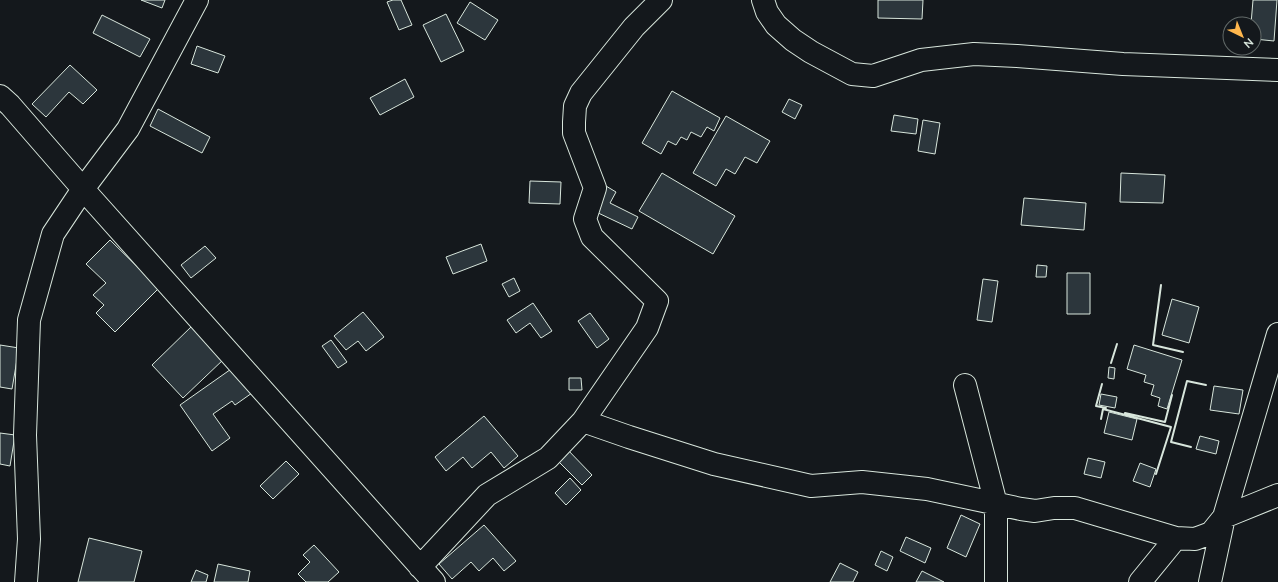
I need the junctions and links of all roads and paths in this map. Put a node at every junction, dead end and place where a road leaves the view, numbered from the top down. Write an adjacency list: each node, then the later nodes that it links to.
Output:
1 (197, 0): 6 (street)
2 (661, 0): 9 (street)
3 (762, 0): 4 (street)
4 (1278, 70)
5 (0, 96): 6 (street)
6 (83, 189): 14 (street); 15 (street)
7 (1278, 334): 12 (street)
8 (965, 385): 11 (street)
9 (583, 421): 11 (street); 14 (street)
10 (1278, 495): 12 (street)
11 (996, 504): 13 (street); 16 (street)
12 (1224, 517): 13 (street); 18 (street)
13 (1176, 538): 17 (street)
14 (427, 574)
15 (26, 582)
16 (996, 582)
17 (1140, 582)
18 (1210, 582)

